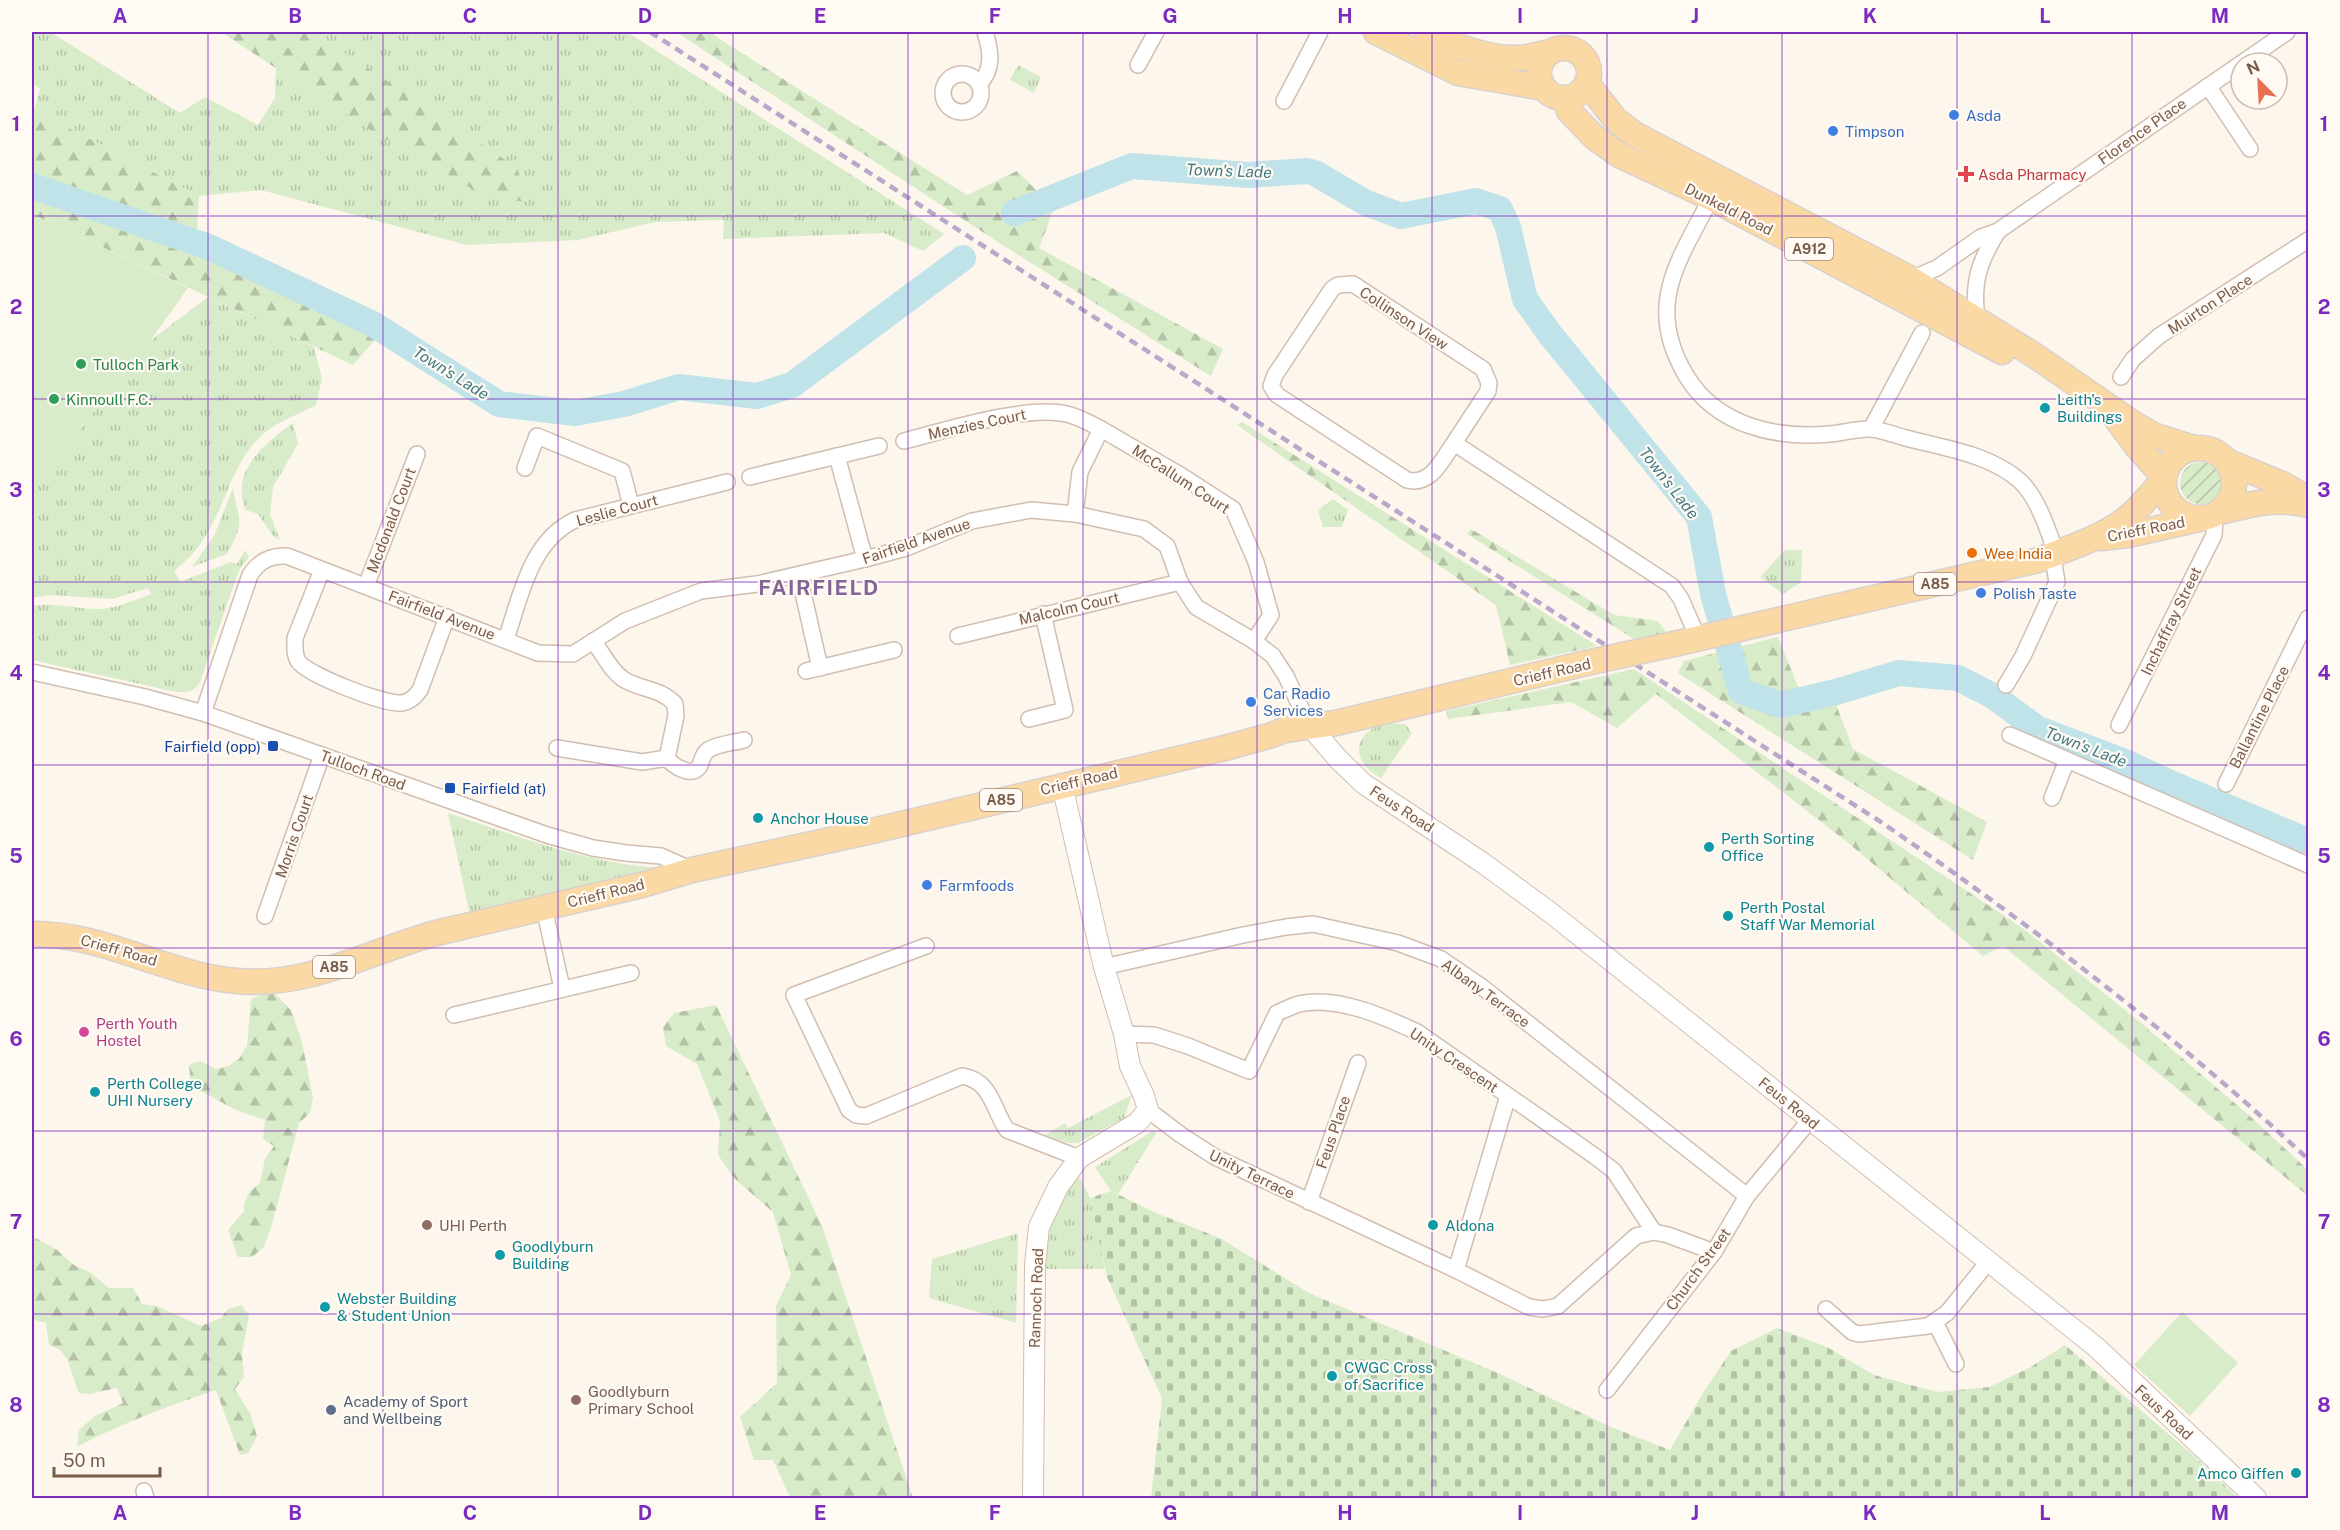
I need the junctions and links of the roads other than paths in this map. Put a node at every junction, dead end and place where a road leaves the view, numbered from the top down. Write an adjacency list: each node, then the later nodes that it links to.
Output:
1 (985, 32): 10 (street)
2 (1156, 32): 8 (street)
3 (1320, 32): 13 (street)
4 (1376, 32): 12 (main road)
5 (1427, 32): 7 (main road, A912)
6 (2287, 32): 11 (street, Florence Place)
7 (1550, 52): 9 (main road, A912); 12 (main road)
8 (1138, 65)
9 (1587, 83): 12 (main road); 15 (main road, Dunkeld Road / A912)
10 (979, 84)
11 (2208, 86): 14 (street); 16 (street, Florence Place)
12 (1555, 93): 15 (main road, Dunkeld Road / A912)
13 (1284, 101)
14 (2250, 148)
15 (1716, 188): 18 (main road, Dunkeld Road / A912); 22 (main road, Dunkeld Road / A912); 25 (street)
16 (1998, 231): 18 (street, Florence Place); 19 (street, Florence Place)
17 (2308, 240): 21 (street, Muirton Place)
18 (1911, 279): 19 (main road, Dunkeld Road / A912)
19 (1977, 319): 22 (main road, Dunkeld Road / A912)
20 (1922, 333): 25 (street)
21 (2121, 377)
22 (2071, 380): 23 (main road, Dunkeld Road / A912)
23 (2106, 405): 29 (main road, Dunkeld Road / A912); 35 (main road, Dunkeld Road / A912)
24 (1101, 429): 26 (street, Menzies Court); 40 (street); 56 (street, McCallum Court)
25 (1871, 429): 43 (street)
26 (904, 441)
27 (1454, 443): 27 (street, Collinson View); 53 (street)
28 (879, 446): 31 (street)
29 (2194, 448): 32 (main road, A912); 35 (main road)
30 (417, 454): 48 (street, Mcdonald Court)
31 (837, 456): 34 (street); 44 (street)
32 (2226, 461): 37 (main road); 41 (main road)
33 (525, 468): 38 (street)
34 (750, 477)
35 (2163, 478): 41 (main road, A912); 42 (main road, Crieff Road / A85)
36 (727, 482): 38 (street, Leslie Court)
37 (2308, 499)
38 (631, 505): 54 (street, Leslie Court)
39 (2308, 505): 41 (main road, A85)
40 (1075, 514): 44 (street, Fairfield Avenue); 47 (street, Fairfield Avenue)
41 (2212, 515): 42 (main road, Crieff Road / A85); 62 (street, Inchaffray Street)
42 (2092, 539): 43 (main road, Crieff Road / A85)
43 (2056, 553): 53 (main road, Crieff Road / A85); 59 (street)
44 (865, 559): 46 (street, Fairfield Avenue)
45 (322, 570): 48 (street, Fairfield Avenue); 50 (street); 60 (street, Fairfield Avenue)
46 (799, 575): 55 (street, Fairfield Avenue); 57 (street)
47 (1180, 582): 49 (street, Malcolm Court); 56 (street, Fairfield Avenue)
48 (366, 586): 50 (street, Fairfield Avenue)
49 (1043, 614): 52 (street, Malcolm Court); 61 (street)
50 (447, 617): 54 (street, Fairfield Avenue)
51 (2308, 618): 70 (street, Ballantine Place)
52 (958, 636)
53 (1709, 636): 63 (main road, Crieff Road / A85, bridge)
54 (506, 639): 55 (street, Fairfield Avenue)
55 (593, 641): 68 (street)
56 (1254, 641): 63 (street, Fairfield Avenue)
57 (894, 650)
58 (32, 672): 60 (street, Tulloch Road)
59 (2006, 685)
60 (203, 713): 67 (street, Tulloch Road)
61 (1029, 719)
62 (2120, 725)
63 (1309, 726): 71 (main road, Crieff Road / A85); 87 (street, Feus Road)
64 (2010, 735): 69 (street)
65 (744, 740): 68 (street)
66 (557, 748): 68 (street)
67 (322, 755): 74 (street, Tulloch Road); 76 (street, Morris Court)
68 (667, 758)
69 (2067, 760): 72 (street); 73 (street)
70 (2226, 784)
71 (1062, 785): 74 (main road, Crieff Road / A85); 79 (street)
72 (2052, 798)
73 (2308, 865)
74 (692, 870): 75 (main road, Crieff Road / A85)
75 (544, 909): 77 (main road, Crieff Road / A85); 81 (street)
76 (265, 916)
77 (32, 934)
78 (926, 946): 88 (street)
79 (1104, 967): 83 (street); 89 (street, Albany Terrace)
80 (631, 973): 81 (street)
81 (562, 988): 82 (street)
82 (453, 1015)
83 (1124, 1034): 85 (street, Unity Crescent); 86 (street)
84 (1358, 1063): 90 (street, Feus Place)
85 (1508, 1096): 91 (street); 94 (street)
86 (1148, 1110): 88 (street, Rannoch Road); 90 (street, Unity Terrace)
87 (1810, 1120): 89 (street, Church Street); 93 (street, Feus Road)
88 (1079, 1158): 99 (street, Rannoch Road)
89 (1747, 1196): 92 (street, Church Street)
90 (1309, 1202): 94 (street, Unity Terrace)
91 (1654, 1232): 92 (street); 94 (street, Unity Terrace)
92 (1714, 1252): 98 (street, Church Street)
93 (1988, 1262): 96 (street); 100 (street, Feus Road)
94 (1456, 1270)
95 (1826, 1309): 96 (street)
96 (1935, 1322): 97 (street)
97 (1956, 1365)
98 (1607, 1390)
99 (1033, 1498)
100 (2256, 1498)

